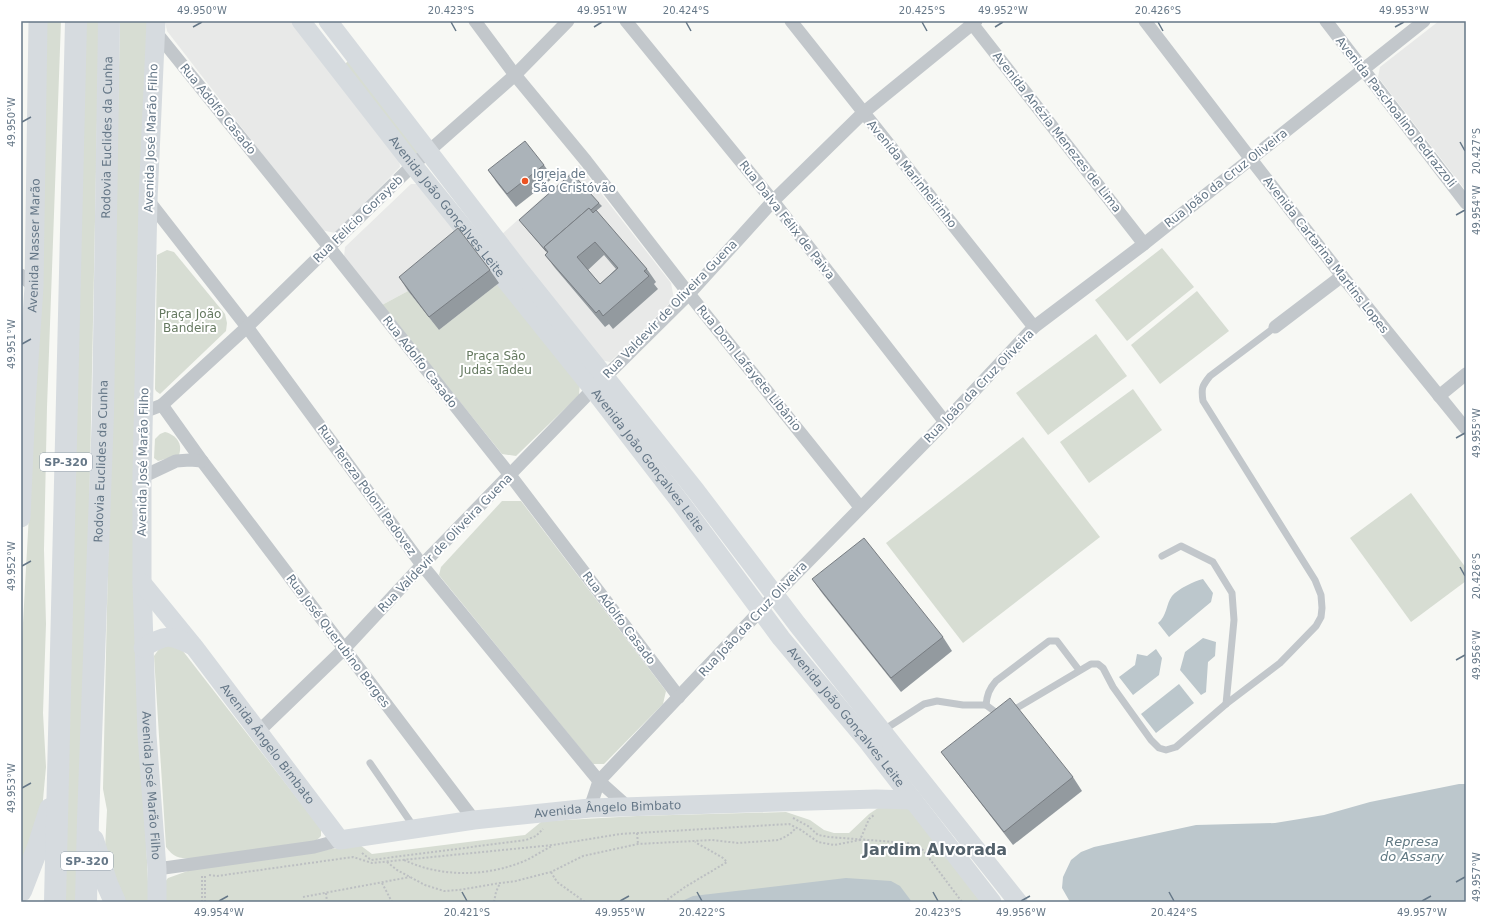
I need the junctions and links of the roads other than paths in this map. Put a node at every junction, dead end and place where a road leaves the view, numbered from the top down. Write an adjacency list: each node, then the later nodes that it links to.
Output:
1 (38, 21): 30 (main road, Avenida Nasser Marão)
2 (76, 21): 69 (highway, SP-320)
3 (109, 21): 74 (highway, Rodovia Euclides da Cunha / SP-320)
4 (301, 21): 16 (main road, Avenida João Gonçalves Leite)
5 (328, 21): 15 (main road, Avenida João Gonçalves Leite)
6 (475, 21): 18 (street, Rua Dom Lafayete Libânio)
7 (568, 21): 18 (street, Rua Felicio Gorayeb)
8 (626, 21): 24 (street, Rua Dalva Félix de Paiva)
9 (791, 21): 19 (street, Avenida Marinheirinho)
10 (1145, 21): 21 (street, Avenida Cartarina Martins Lopes)
11 (1326, 21): 17 (street, Avenida Paschoalino Pedrazzoli)
12 (1424, 21): 17 (street, Rua João da Cruz Oliveira)
13 (973, 22): 19 (street, Rua Valdevir de Oliveira Guena); 26 (street, Avenida Anézia Menezes de Lima)
14 (155, 26): 23 (main road, Avenida José Marão Filho); 27 (street, Rua Adolfo Casado)
15 (346, 46): 16 (main road); 20 (main road, Avenida João Gonçalves Leite)
16 (330, 58): 22 (main road, Avenida João Gonçalves Leite)
17 (1363, 70): 21 (street, Rua João da Cruz Oliveira); 25 (street, Avenida Paschoalino Pedrazzoli)
18 (516, 75): 20 (street, Rua Felicio Gorayeb); 31 (street, Rua Dom Lafayete Libânio)
19 (863, 113): 24 (street, Rua Valdevir de Oliveira Guena); 33 (street, Avenida Marinheirinho)
20 (430, 152): 22 (street, Rua Felicio Gorayeb); 28 (main road, Avenida João Gonçalves Leite)
21 (1250, 158): 26 (street, Rua João da Cruz Oliveira); 29 (street, Avenida Cartarina Martins Lopes)
22 (414, 164): 27 (street, Rua Felicio Gorayeb); 28 (main road, Avenida João Gonçalves Leite)
23 (148, 200): 32 (street, Rua Tereza Poloni Padovez); 40 (main road, Avenida José Marão Filho)
24 (773, 201): 31 (street, Rua Valdevir de Oliveira Guena); 41 (street, Rua Dalva Félix de Paiva)
25 (1466, 204)
26 (1144, 244): 33 (street, Rua João da Cruz Oliveira)
27 (329, 247): 32 (street, Rua Felicio Gorayeb); 44 (street, Rua Adolfo Casado)
28 (512, 274): 36 (main road, Avenida João Gonçalves Leite)
29 (1342, 276): 34 (street); 37 (street, Avenida Cartarina Martins Lopes)
30 (27, 281): 38 (main road, Avenida Nasser Marão)
31 (689, 294): 36 (street, Rua Valdevir de Oliveira Guena); 48 (street, Rua Dom Lafayete Libânio)
32 (247, 327): 39 (street, Rua Felicio Gorayeb); 51 (street, Rua Tereza Poloni Padovez)
33 (1034, 327): 41 (street, Rua João da Cruz Oliveira)
34 (1275, 327): 62 (lane)
35 (1466, 374): 37 (street)
36 (599, 383): 44 (street, Rua Valdevir de Oliveira Guena); 46 (main road, Avenida João Gonçalves Leite); 47 (main road, Avenida João Gonçalves Leite)
37 (1439, 396): 42 (street, Avenida Cartarina Martins Lopes)
38 (23, 404): 49 (main road, Avenida Nasser Marão)
39 (162, 404): 40 (street, Rua Felicio Gorayeb); 43 (street, Rua José Querubino Borges)
40 (144, 412): 45 (main road, Avenida José Marão Filho)
41 (945, 422): 48 (street, Rua João da Cruz Oliveira)
42 (1466, 429)
43 (202, 461): 45 (street); 59 (street, Rua José Querubino Borges)
44 (510, 475): 51 (street, Rua Valdevir de Oliveira Guena); 61 (street, Rua Adolfo Casado)
45 (142, 477): 52 (main road, Avenida José Marão Filho)
46 (696, 492): 47 (main road); 53 (main road, Avenida João Gonçalves Leite)
47 (680, 503): 54 (main road, Avenida João Gonçalves Leite)
48 (860, 507): 53 (street, Rua João da Cruz Oliveira)
49 (21, 518)
50 (1162, 556): 62 (lane)
51 (422, 565): 59 (street, Rua Valdevir de Oliveira Guena); 68 (street, Rua Tereza Poloni Padovez)
52 (142, 583): 57 (main road, Avenida José Marão Filho); 58 (main road, Avenida Ângelo Bimbato)
53 (775, 595): 54 (street, Rua João da Cruz Oliveira); 55 (main road, Avenida João Gonçalves Leite)
54 (760, 610): 56 (main road, Avenida João Gonçalves Leite); 61 (street, Rua João da Cruz Oliveira)
55 (797, 624): 56 (main road); 65 (main road, Avenida João Gonçalves Leite)
56 (781, 638): 65 (main road, Avenida João Gonçalves Leite)
57 (143, 648): 58 (main road, Avenida Ângelo Bimbato); 78 (main road, Avenida José Marão Filho)
58 (195, 648): 64 (main road, Avenida Ângelo Bimbato)
59 (344, 648): 64 (street, Rua Valdevir de Oliveira Guena); 75 (street, Rua José Querubino Borges)
60 (1079, 670): 62 (lane); 63 (lane); 63 (lane)
61 (679, 697): 68 (street, Rua João da Cruz Oliveira)
62 (1226, 704)
63 (986, 705): 65 (lane)
64 (259, 730): 77 (main road, Avenida Ângelo Bimbato)
65 (875, 736): 67 (main road, Avenida João Gonçalves Leite); 85 (main road, Avenida João Gonçalves Leite)
66 (370, 763): 76 (lane)
67 (892, 774): 70 (main road); 71 (main road, Avenida João Gonçalves Leite)
68 (599, 781): 72 (street, Rua Tereza Poloni Padovez); 73 (street, Rua João da Cruz Oliveira)
69 (58, 782): 79 (highway); 80 (highway, SP-320)
70 (876, 798): 71 (main road, Avenida Ângelo Bimbato); 72 (main road, Avenida Ângelo Bimbato)
71 (912, 800): 84 (main road, Avenida João Gonçalves Leite)
72 (628, 807): 73 (main road, Avenida Ângelo Bimbato)
73 (590, 808): 75 (main road, Avenida Ângelo Bimbato)
74 (88, 820): 81 (highway, Rodovia Euclides da Cunha / SP-320); 82 (highway)
75 (474, 820): 76 (main road, Avenida Ângelo Bimbato)
76 (415, 829): 77 (main road, Avenida Ângelo Bimbato)
77 (340, 840): 78 (street, Avenida Ângelo Bimbato)
78 (157, 869): 83 (main road, Avenida José Marão Filho)
79 (21, 891)
80 (55, 902)
81 (86, 902)
82 (115, 902)
83 (157, 902)
84 (992, 902)
85 (1018, 902)

